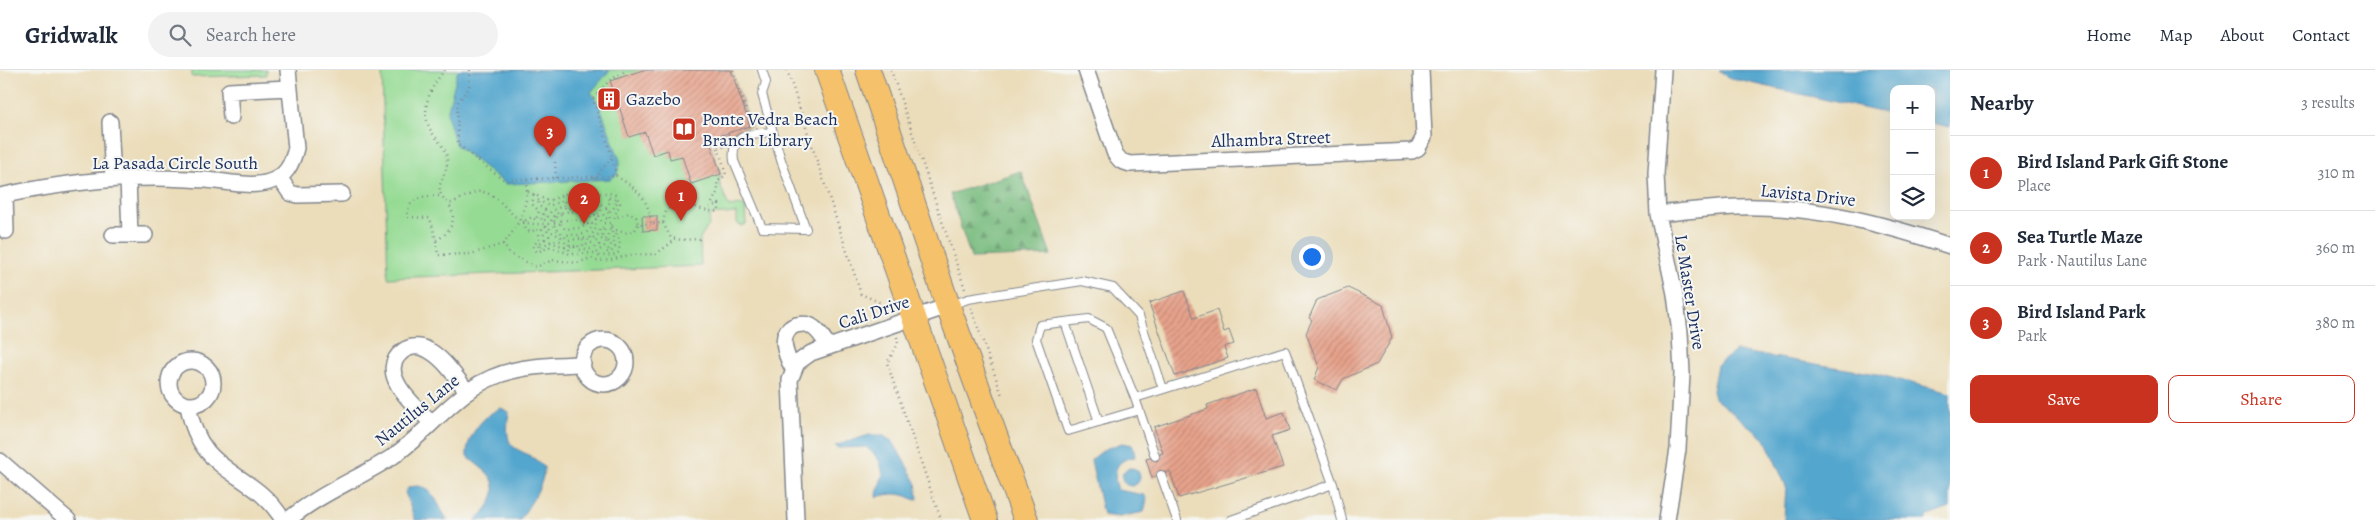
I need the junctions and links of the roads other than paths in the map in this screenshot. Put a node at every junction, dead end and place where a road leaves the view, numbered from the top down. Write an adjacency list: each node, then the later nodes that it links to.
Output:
1 (288, 70): 8 (street)
2 (762, 70): 11 (lane)
3 (827, 70): 24 (main road)
4 (868, 70): 23 (main road)
5 (1086, 70): 6 (street, Alhambra Street)
6 (1421, 70)
7 (1663, 70): 17 (street, Le Master Drive)
8 (289, 88): 9 (street); 12 (street)
9 (231, 117)
10 (110, 122): 14 (street)
11 (773, 132): 11 (lane)
12 (283, 174): 13 (street, La Pasada Circle South); 15 (street)
13 (128, 178): 14 (street, La Pasada Circle South); 20 (street)
14 (113, 179): 16 (street, La Pasada Circle South)
15 (342, 194)
16 (2, 195): 18 (street)
17 (1658, 214): 22 (street, Lavista Drive); 49 (street, Le Master Drive)
18 (6, 231)
19 (113, 235): 20 (street)
20 (130, 235): 21 (street)
21 (145, 235)
22 (1950, 246)
23 (948, 306): 24 (street, Cali Drive); 29 (lane); 46 (main road)
24 (904, 322): 26 (street, Cali Drive); 45 (main road)
25 (1065, 322): 31 (lane); 35 (lane); 35 (lane)
26 (829, 347): 28 (street, Cali Drive); 28 (street)
27 (583, 364): 30 (street, Nautilus Lane)
28 (794, 369): 44 (street)
29 (1163, 389): 31 (lane); 39 (lane)
30 (468, 392): 34 (street, Nautilus Lane); 34 (street)
31 (1135, 398): 33 (lane)
32 (188, 405): 42 (street)
33 (1139, 410): 35 (lane); 36 (lane)
34 (432, 422): 43 (street, Nautilus Lane)
35 (1099, 422)
36 (1155, 456)
37 (0, 461): 41 (street)
38 (1161, 475): 47 (lane)
39 (1333, 484): 40 (lane); 48 (lane)
40 (1234, 519)
41 (68, 520)
42 (283, 520)
43 (288, 520)
44 (796, 520)
45 (985, 520)
46 (1026, 520)
47 (1177, 520)
48 (1342, 520)
49 (1667, 520)

